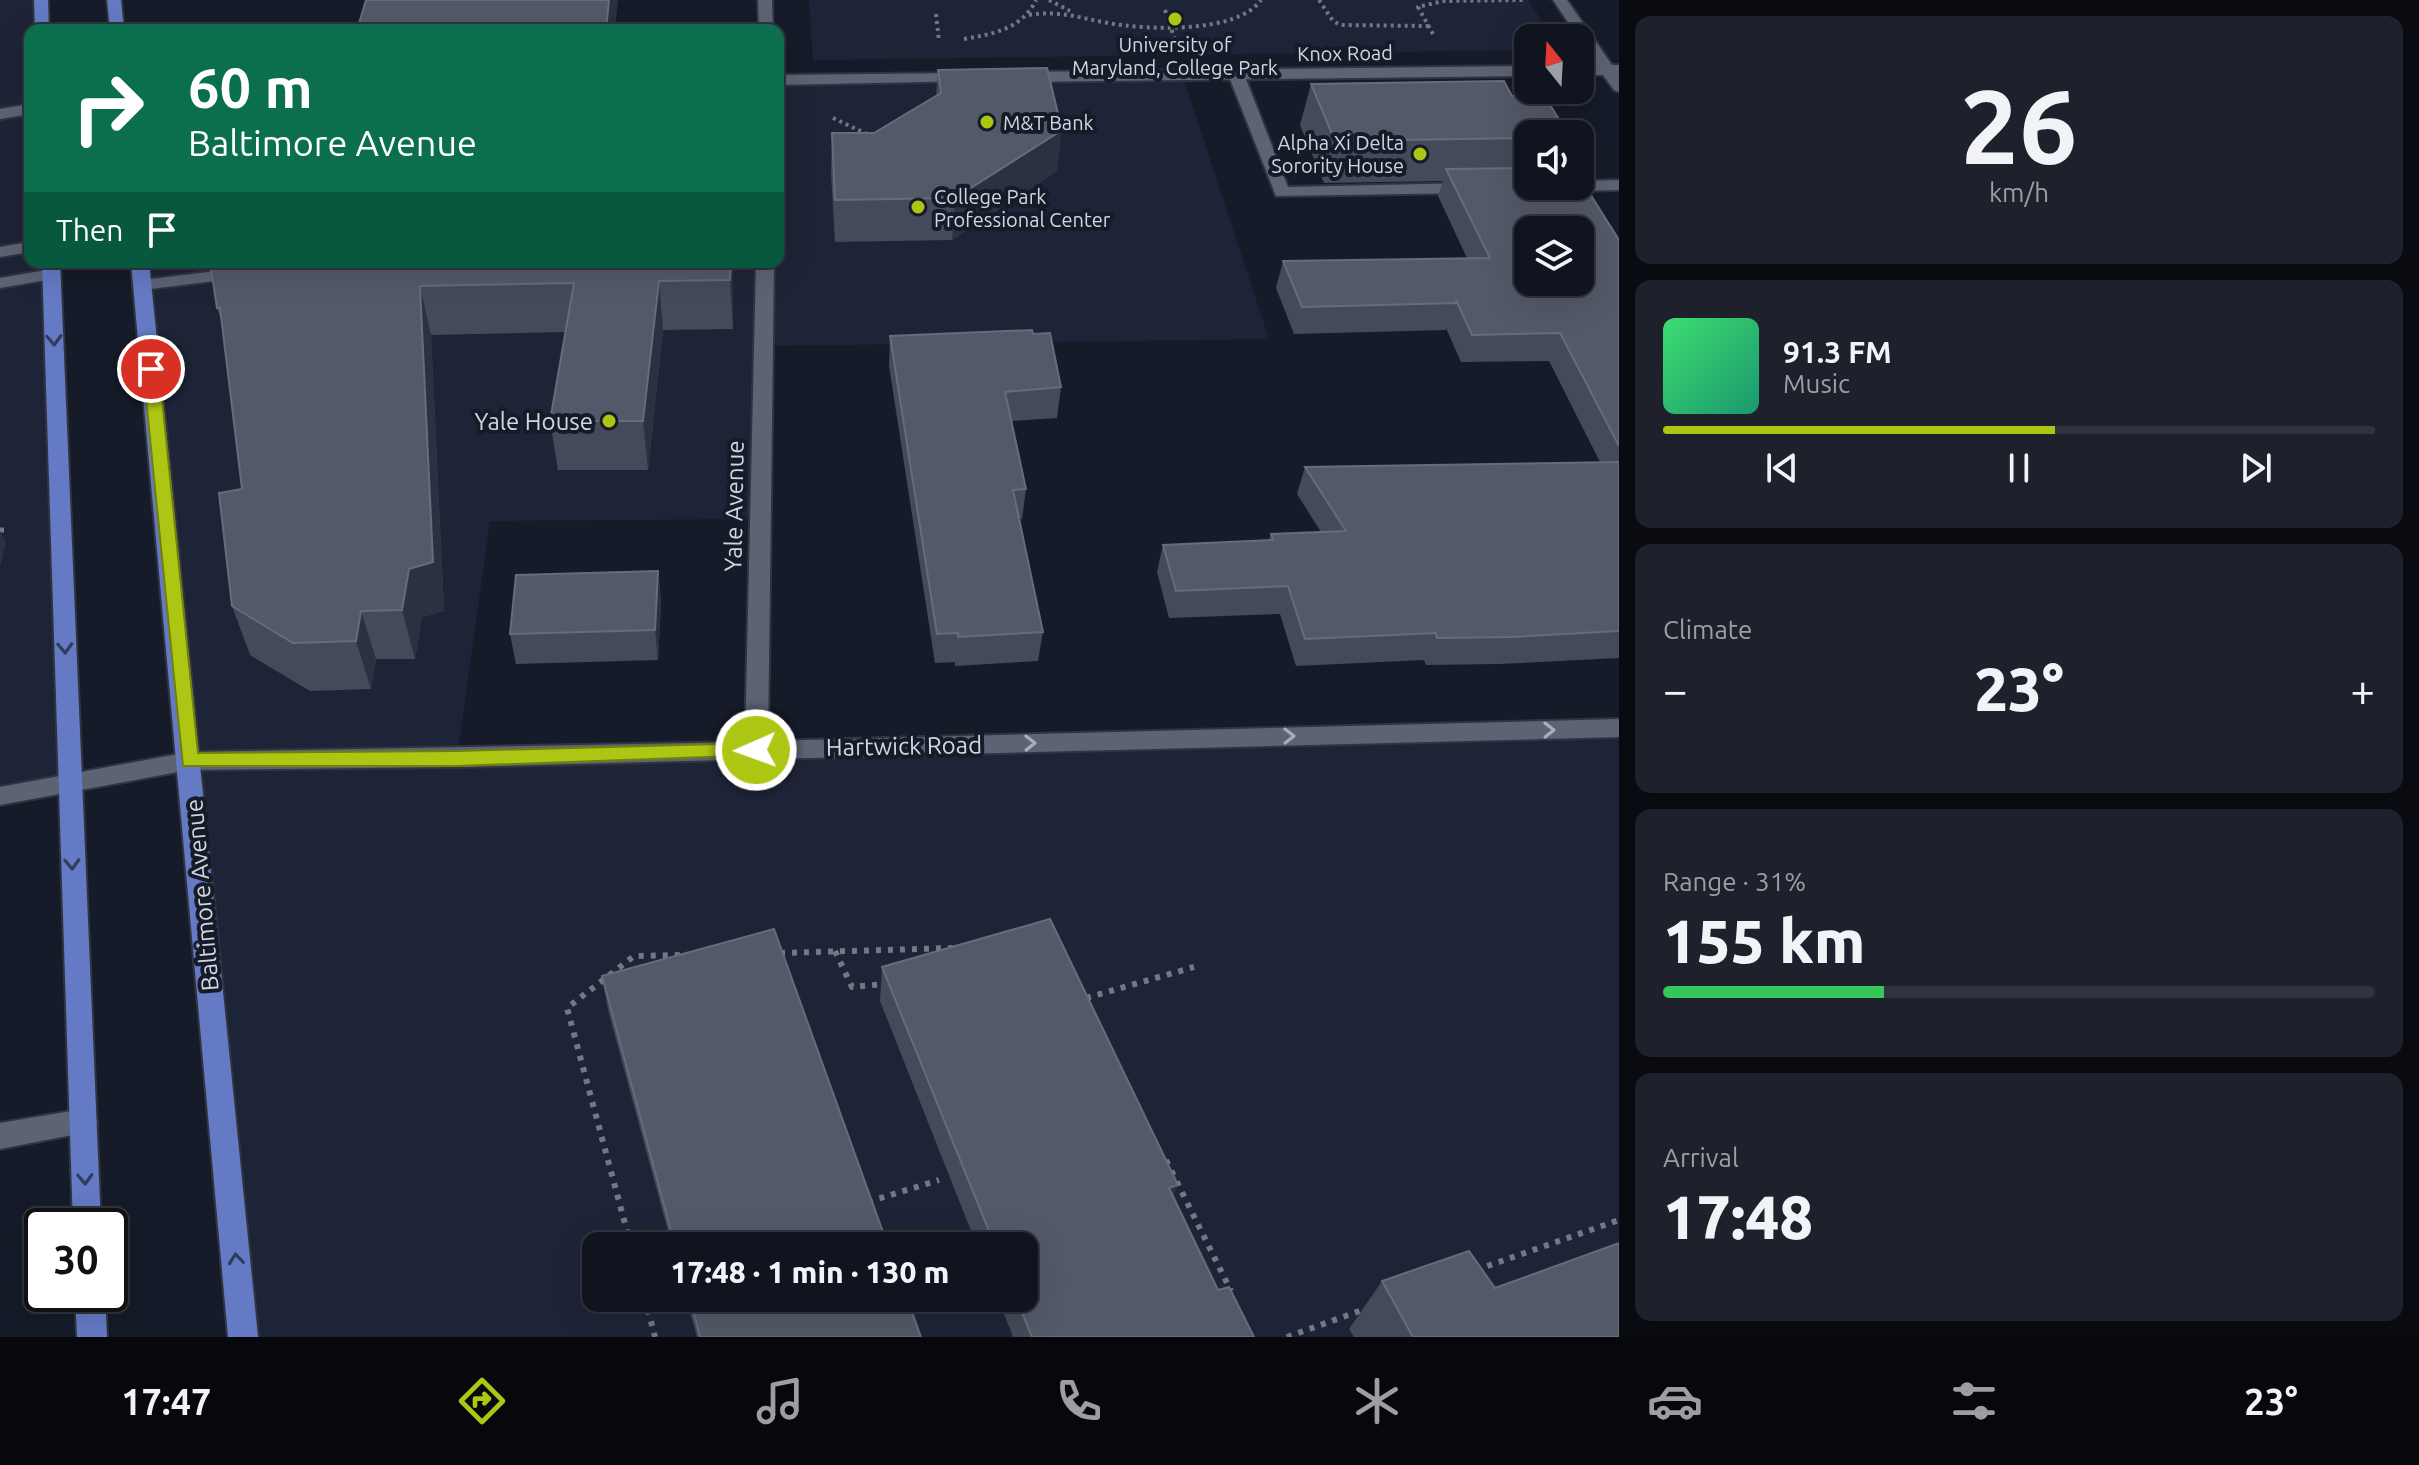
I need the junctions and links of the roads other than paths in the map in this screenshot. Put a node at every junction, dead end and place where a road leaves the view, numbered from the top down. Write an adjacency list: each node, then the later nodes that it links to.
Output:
1 (41, 0): 5 (main road)
2 (114, 0): 6 (main road)
3 (765, 0): 7 (street)
4 (1560, 0): 8 (street)
5 (42, 24)
6 (116, 24)
7 (766, 24)
8 (1613, 70): 12 (street)
9 (1514, 71): 10 (street, Knox Road)
10 (1236, 74): 11 (street, Knox Road); 17 (street)
11 (784, 80)
12 (1619, 87)
13 (24, 110): 14 (street)
14 (0, 114)
15 (1619, 185): 16 (street)
16 (1594, 186)
17 (1486, 188)
18 (24, 248): 19 (street)
19 (0, 252)
20 (24, 267): 25 (street)
21 (41, 268): 27 (street)
22 (47, 268): 32 (main road, one-way to 32)
23 (141, 268): 28 (main road, Baltimore Avenue)
24 (765, 268): 30 (street, Yale Avenue)
25 (0, 269)
26 (255, 272): 28 (street)
27 (0, 283)
28 (143, 285): 31 (main road, Baltimore Avenue)
29 (1619, 728): 30 (street, Hartwick Road, one-way to 29)
30 (756, 750): 31 (street, Hartwick Road)
31 (189, 761): 32 (street, Hartwick Road); 39 (main road, Baltimore Avenue, one-way to 31)
32 (69, 786): 33 (street, Hartwick Road); 34 (main road, one-way to 34)
33 (0, 796)
34 (83, 1122): 35 (street); 36 (main road, one-way to 36)
35 (0, 1136)
36 (86, 1208)
37 (91, 1312): 38 (main road)
38 (92, 1337)
39 (243, 1337)

